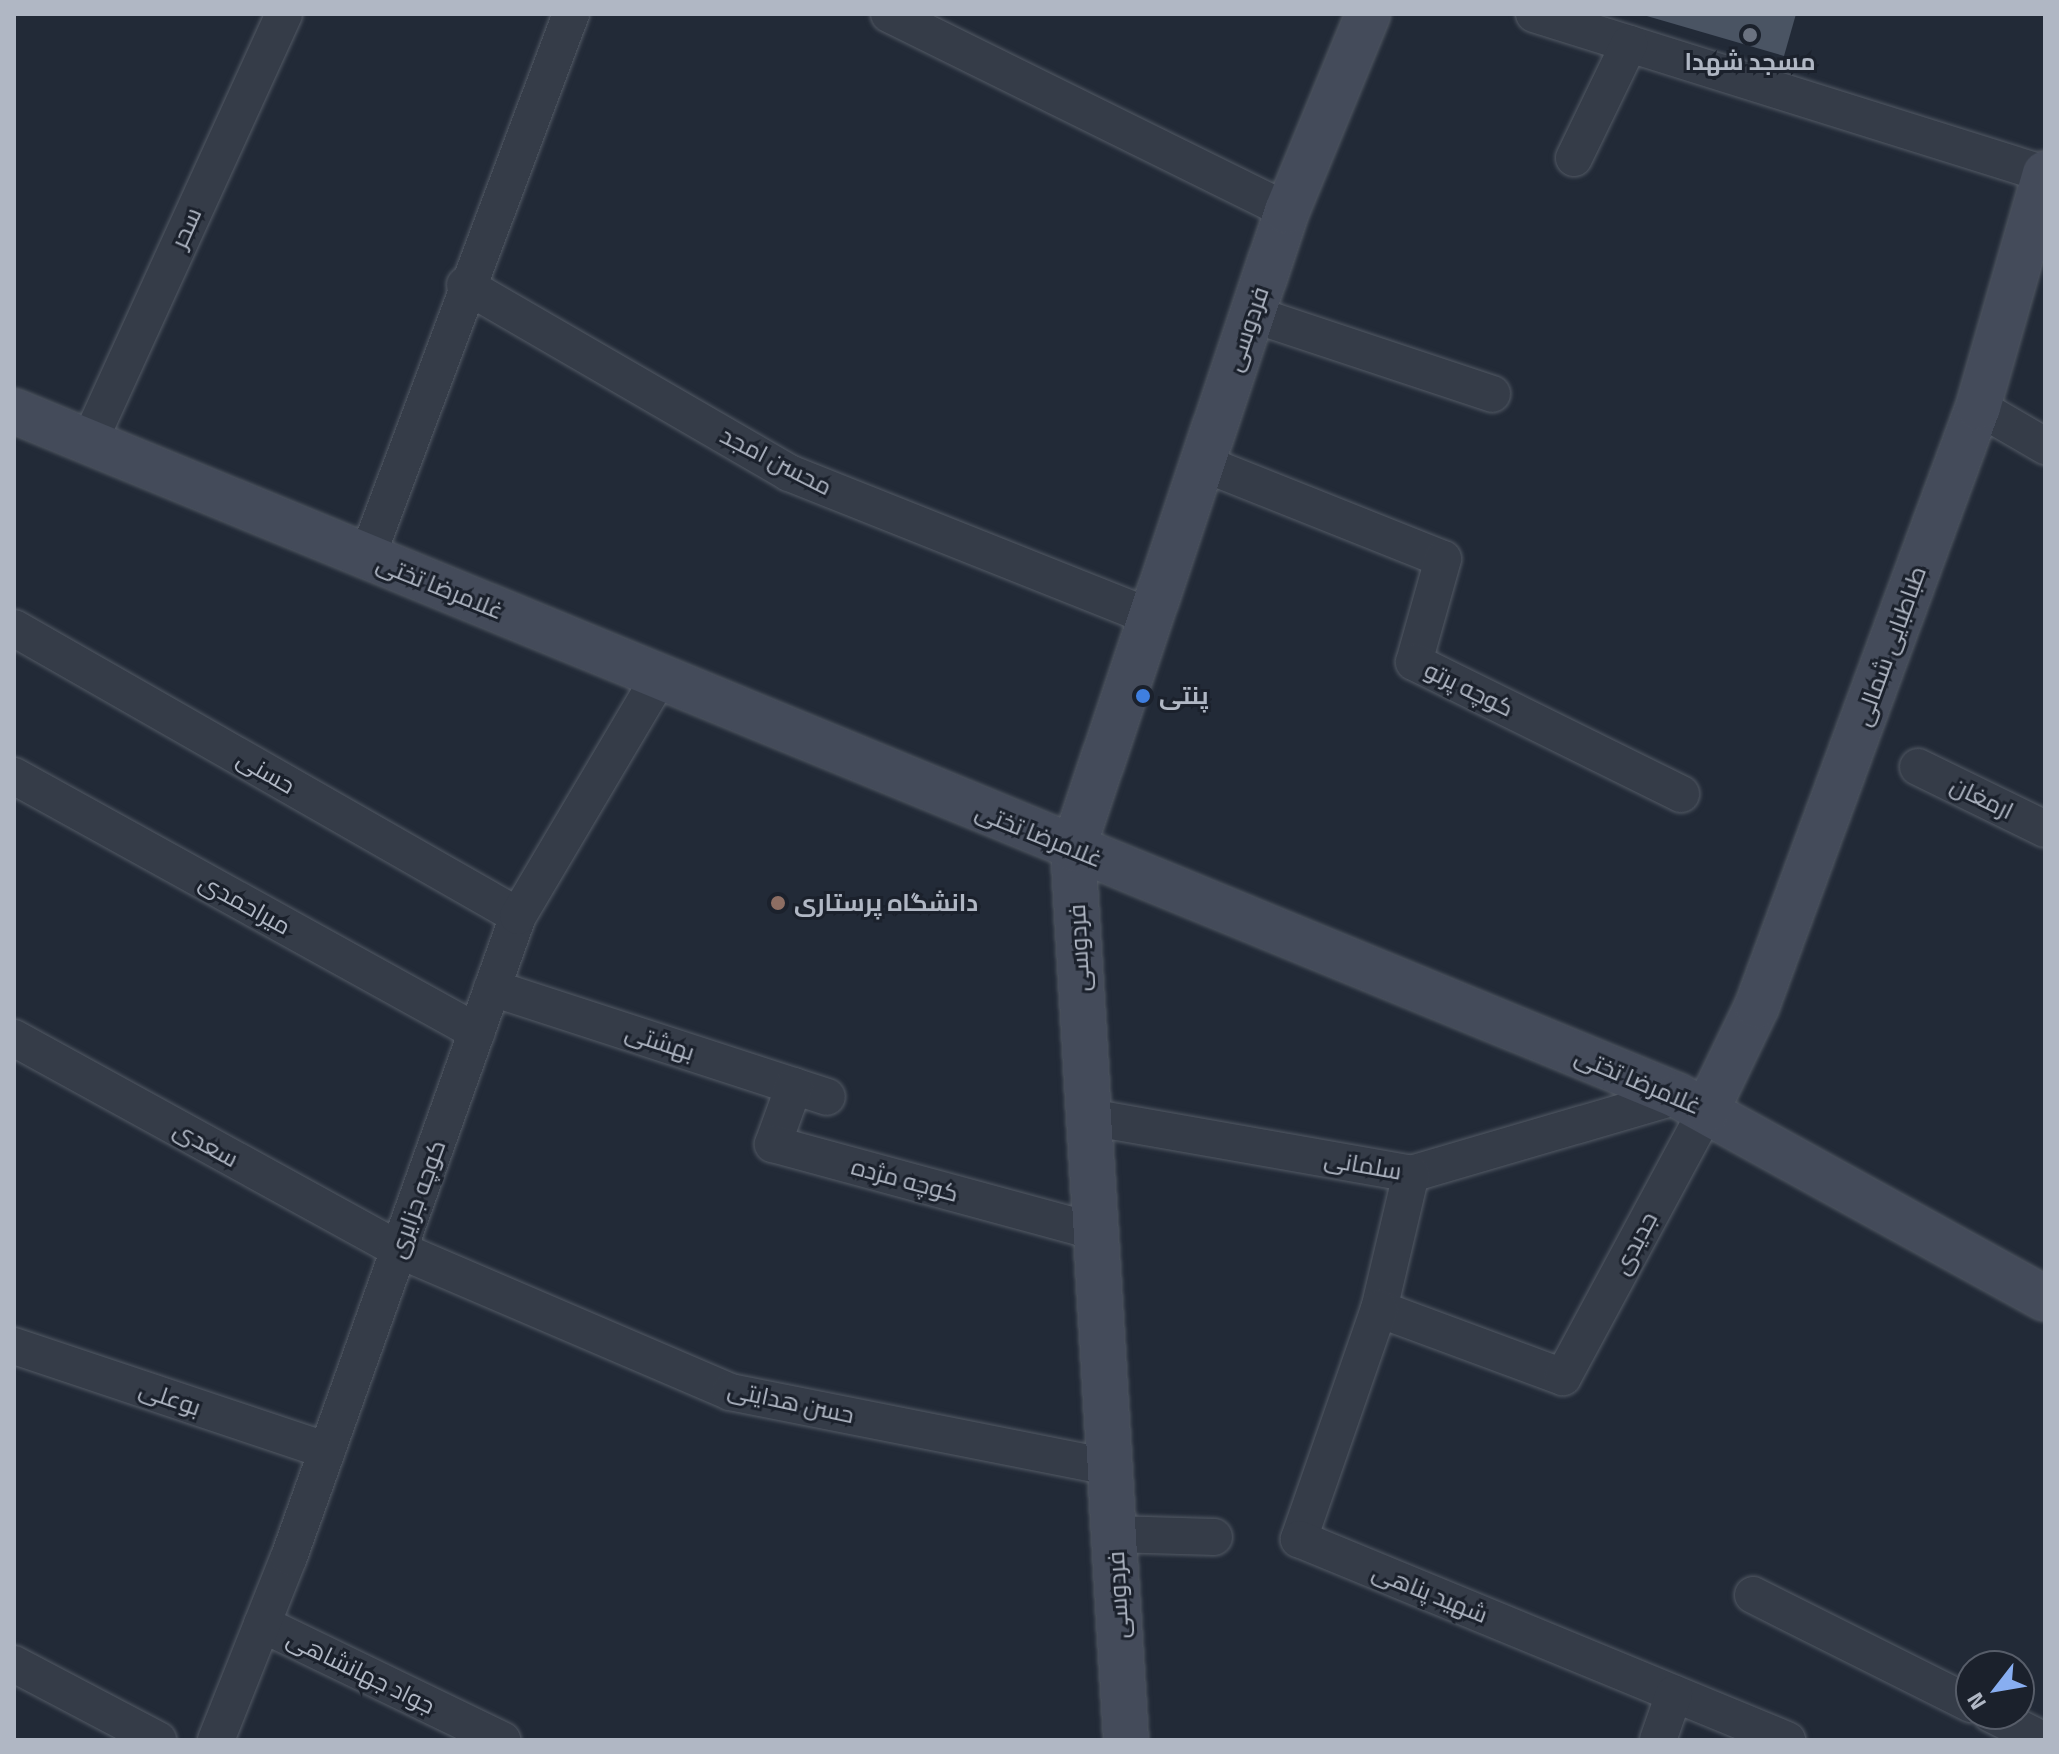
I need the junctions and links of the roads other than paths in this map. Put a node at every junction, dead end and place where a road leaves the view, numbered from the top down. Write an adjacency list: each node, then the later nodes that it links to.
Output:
1 (284, 14): 15 (street, سحر)
2 (571, 14): 10 (street)
3 (889, 14): 9 (street)
4 (1368, 14): 9 (street, فردوسی)
5 (1534, 14): 6 (street)
6 (1629, 44): 7 (street); 8 (street)
7 (1574, 158)
8 (2045, 173): 13 (street, طباطبایی شمالی)
9 (1287, 211): 11 (street, فردوسی)
10 (465, 285): 18 (street); 19 (street, محسن امجد)
11 (1252, 314): 12 (street); 17 (street, فردوسی)
12 (1492, 394)
13 (1978, 407): 16 (street); 32 (street, طباطبایی شمالی)
14 (14, 411): 15 (street, غلامرضا تختی)
15 (89, 442): 18 (street, غلامرضا تختی)
16 (2045, 446)
17 (1202, 463): 19 (street, فردوسی); 24 (street, کوچه پرتو)
18 (367, 557): 21 (street, غلامرضا تختی)
19 (1150, 617): 26 (street, فردوسی)
20 (14, 628): 27 (street, حسنی)
21 (659, 678): 26 (street, غلامرضا تختی); 27 (street, کوچه جزایری)
22 (1918, 767): 25 (street, ارمغان)
23 (14, 776): 29 (street, میراحمدی)
24 (1681, 794)
25 (2045, 829)
26 (1073, 849): 32 (street, غلامرضا تختی); 33 (street, فردوسی)
27 (518, 916): 28 (street, کوچه جزایری)
28 (492, 988): 29 (street, کوچه جزایری); 31 (street, بهشتی)
29 (477, 1032): 36 (street, کوچه جزایری)
30 (14, 1038): 36 (street, سعدی)
31 (810, 1091): 35 (street, کوچه مژده)
32 (1692, 1103): 34 (street, سلمانی); 37 (street, غلامرضا تختی); 38 (street, جدیدی)
33 (1089, 1117): 34 (street, سلمانی); 35 (street, فردوسی)
34 (1411, 1174): 38 (street)
35 (1096, 1232): 41 (street, فردوسی)
36 (399, 1250): 40 (street, کوچه جزایری); 41 (street, حسن هدایتی)
37 (2045, 1299)
38 (1379, 1309): 47 (street, شهید پناهی)
39 (14, 1346): 40 (street, بوعلی)
40 (327, 1451): 45 (street, کوچه جزایری)
41 (1110, 1467): 42 (street, فردوسی)
42 (1114, 1534): 43 (street); 53 (street, فردوسی)
43 (1214, 1537)
44 (1753, 1595): 48 (street)
45 (262, 1624): 51 (street, کوچه جزایری); 52 (street, جواد جهانشاهی)
46 (14, 1664): 50 (street)
47 (1674, 1694): 54 (street); 55 (street, شهید پناهی)
48 (1955, 1696)
49 (2023, 1730): 56 (street)
50 (158, 1740)
51 (216, 1740)
52 (502, 1740)
53 (1126, 1740)
54 (1658, 1740)
55 (1787, 1740)
56 (2043, 1740)

